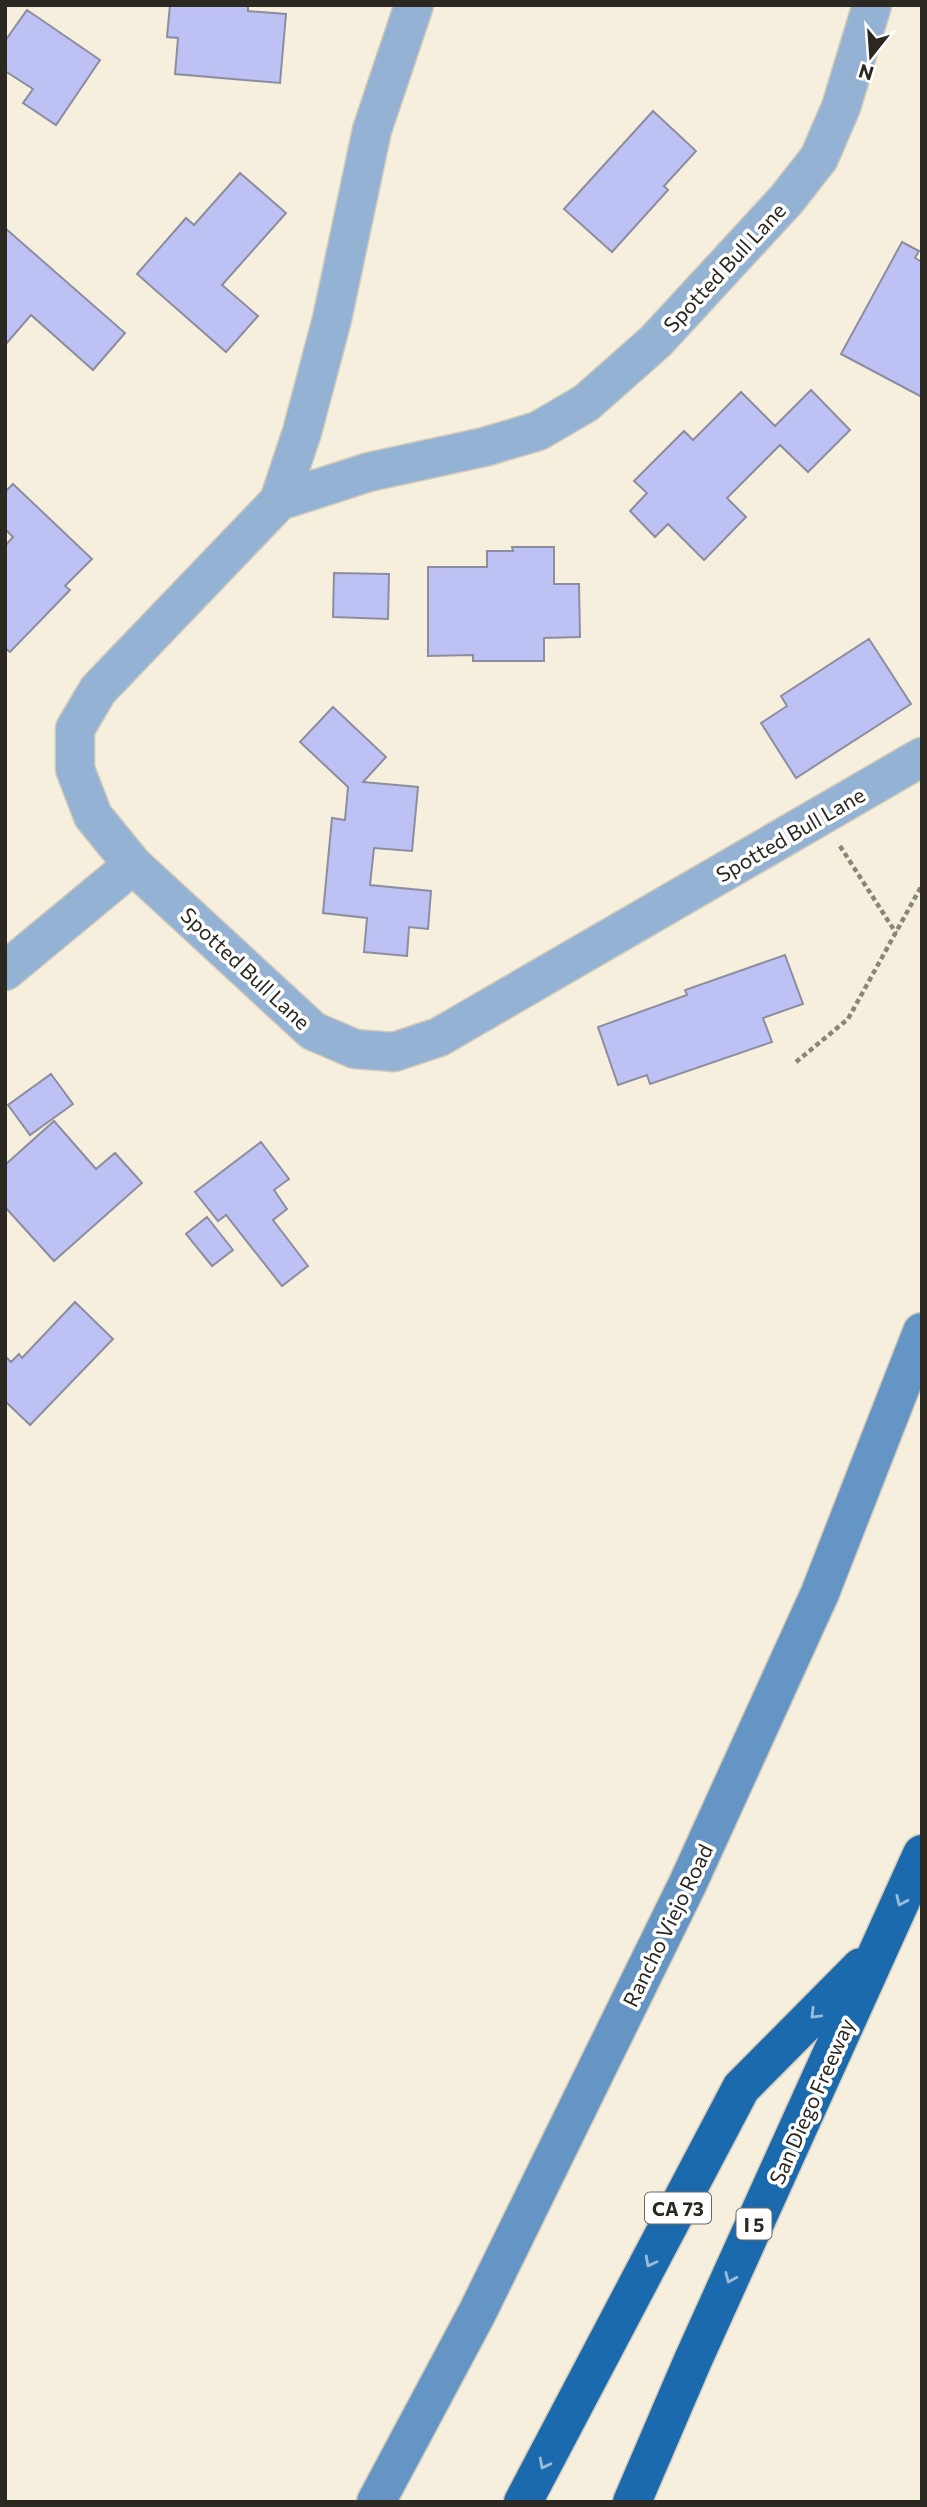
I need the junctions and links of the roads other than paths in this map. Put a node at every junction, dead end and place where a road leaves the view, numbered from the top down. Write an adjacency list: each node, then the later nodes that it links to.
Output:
1 (414, 5): 3 (street, Spotted Bull Lane)
2 (872, 5): 3 (street, Spotted Bull Lane)
3 (279, 501): 5 (street, Spotted Bull Lane)
4 (922, 757): 5 (street, Spotted Bull Lane)
5 (133, 865): 6 (street)
6 (5, 971)
7 (922, 1332): 10 (main road, Rancho Viejo Road)
8 (922, 1854): 9 (highway, San Diego Freeway / I 5, one-way to 9)
9 (880, 1948): 11 (highway, CA 73, one-way to 11); 12 (highway, San Diego Freeway / I 5, one-way to 12)
10 (376, 2502)
11 (523, 2502)
12 (632, 2502)

